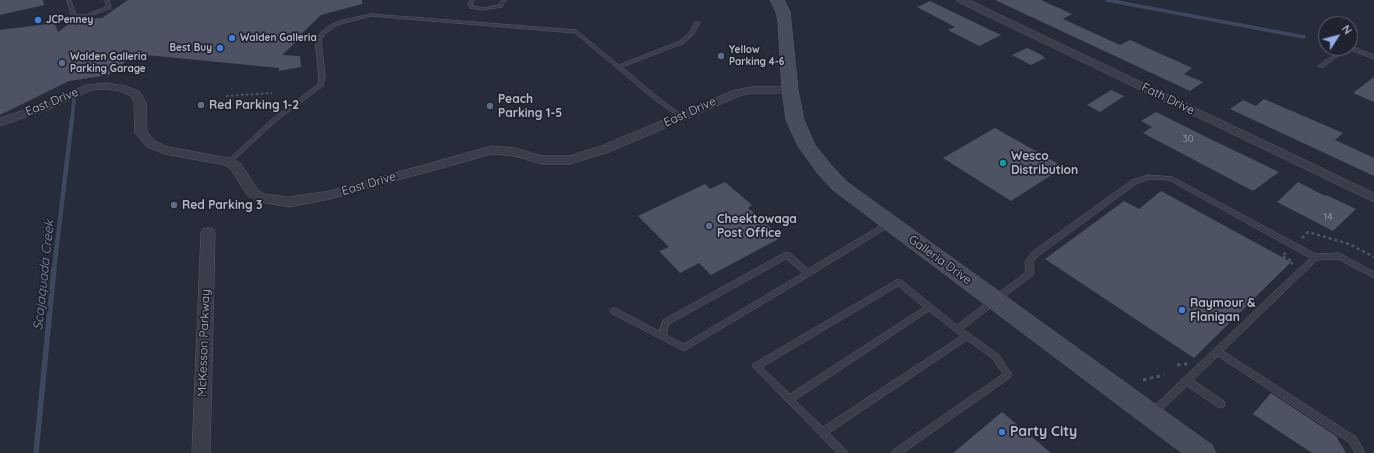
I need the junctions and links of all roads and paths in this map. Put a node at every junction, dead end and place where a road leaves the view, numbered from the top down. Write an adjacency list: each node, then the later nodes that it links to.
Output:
1 (107, 0): 6 (lane)
2 (472, 0): 3 (lane)
3 (504, 0)
4 (777, 0): 13 (street, Galleria Drive)
5 (961, 0): 19 (street, Fath Drive)
6 (69, 1)
7 (697, 23): 12 (lane)
8 (1358, 51): 10 (lane)
9 (1335, 56): 11 (lane)
10 (1374, 57)
11 (1322, 66)
12 (618, 67): 16 (lane); 18 (lane)
13 (790, 90): 16 (street, East Drive); 20 (street, Galleria Drive)
14 (272, 94): 15 (path)
15 (226, 96)
16 (681, 116): 18 (street, East Drive)
17 (0, 122): 18 (street, East Drive)
18 (229, 162)
19 (1374, 198)
20 (890, 223): 27 (lane); 29 (street, Galleria Drive)
21 (208, 233): 46 (street, McKesson Parkway)
22 (1300, 239): 25 (path)
23 (1290, 249): 26 (path)
24 (1314, 257): 28 (lane); 29 (lane); 35 (lane)
25 (1374, 257)
26 (1288, 267)
27 (808, 273): 33 (lane); 33 (lane)
28 (1374, 275)
29 (994, 300): 32 (lane); 43 (street, Galleria Drive)
30 (929, 307): 32 (lane); 41 (lane); 41 (lane)
31 (614, 311): 33 (lane)
32 (957, 329): 34 (lane)
33 (662, 336)
34 (967, 336): 44 (lane); 48 (lane)
35 (1217, 351): 40 (lane); 45 (lane)
36 (1190, 359): 37 (path)
37 (1176, 365)
38 (1164, 375): 39 (path)
39 (1143, 380)
40 (1187, 381): 42 (lane); 43 (lane)
41 (789, 399): 44 (lane)
42 (1221, 404)
43 (1151, 415): 49 (street, Galleria Drive)
44 (822, 432): 47 (lane)
45 (1359, 451)
46 (201, 453)
47 (842, 453)
48 (896, 453)
49 (1203, 453)

